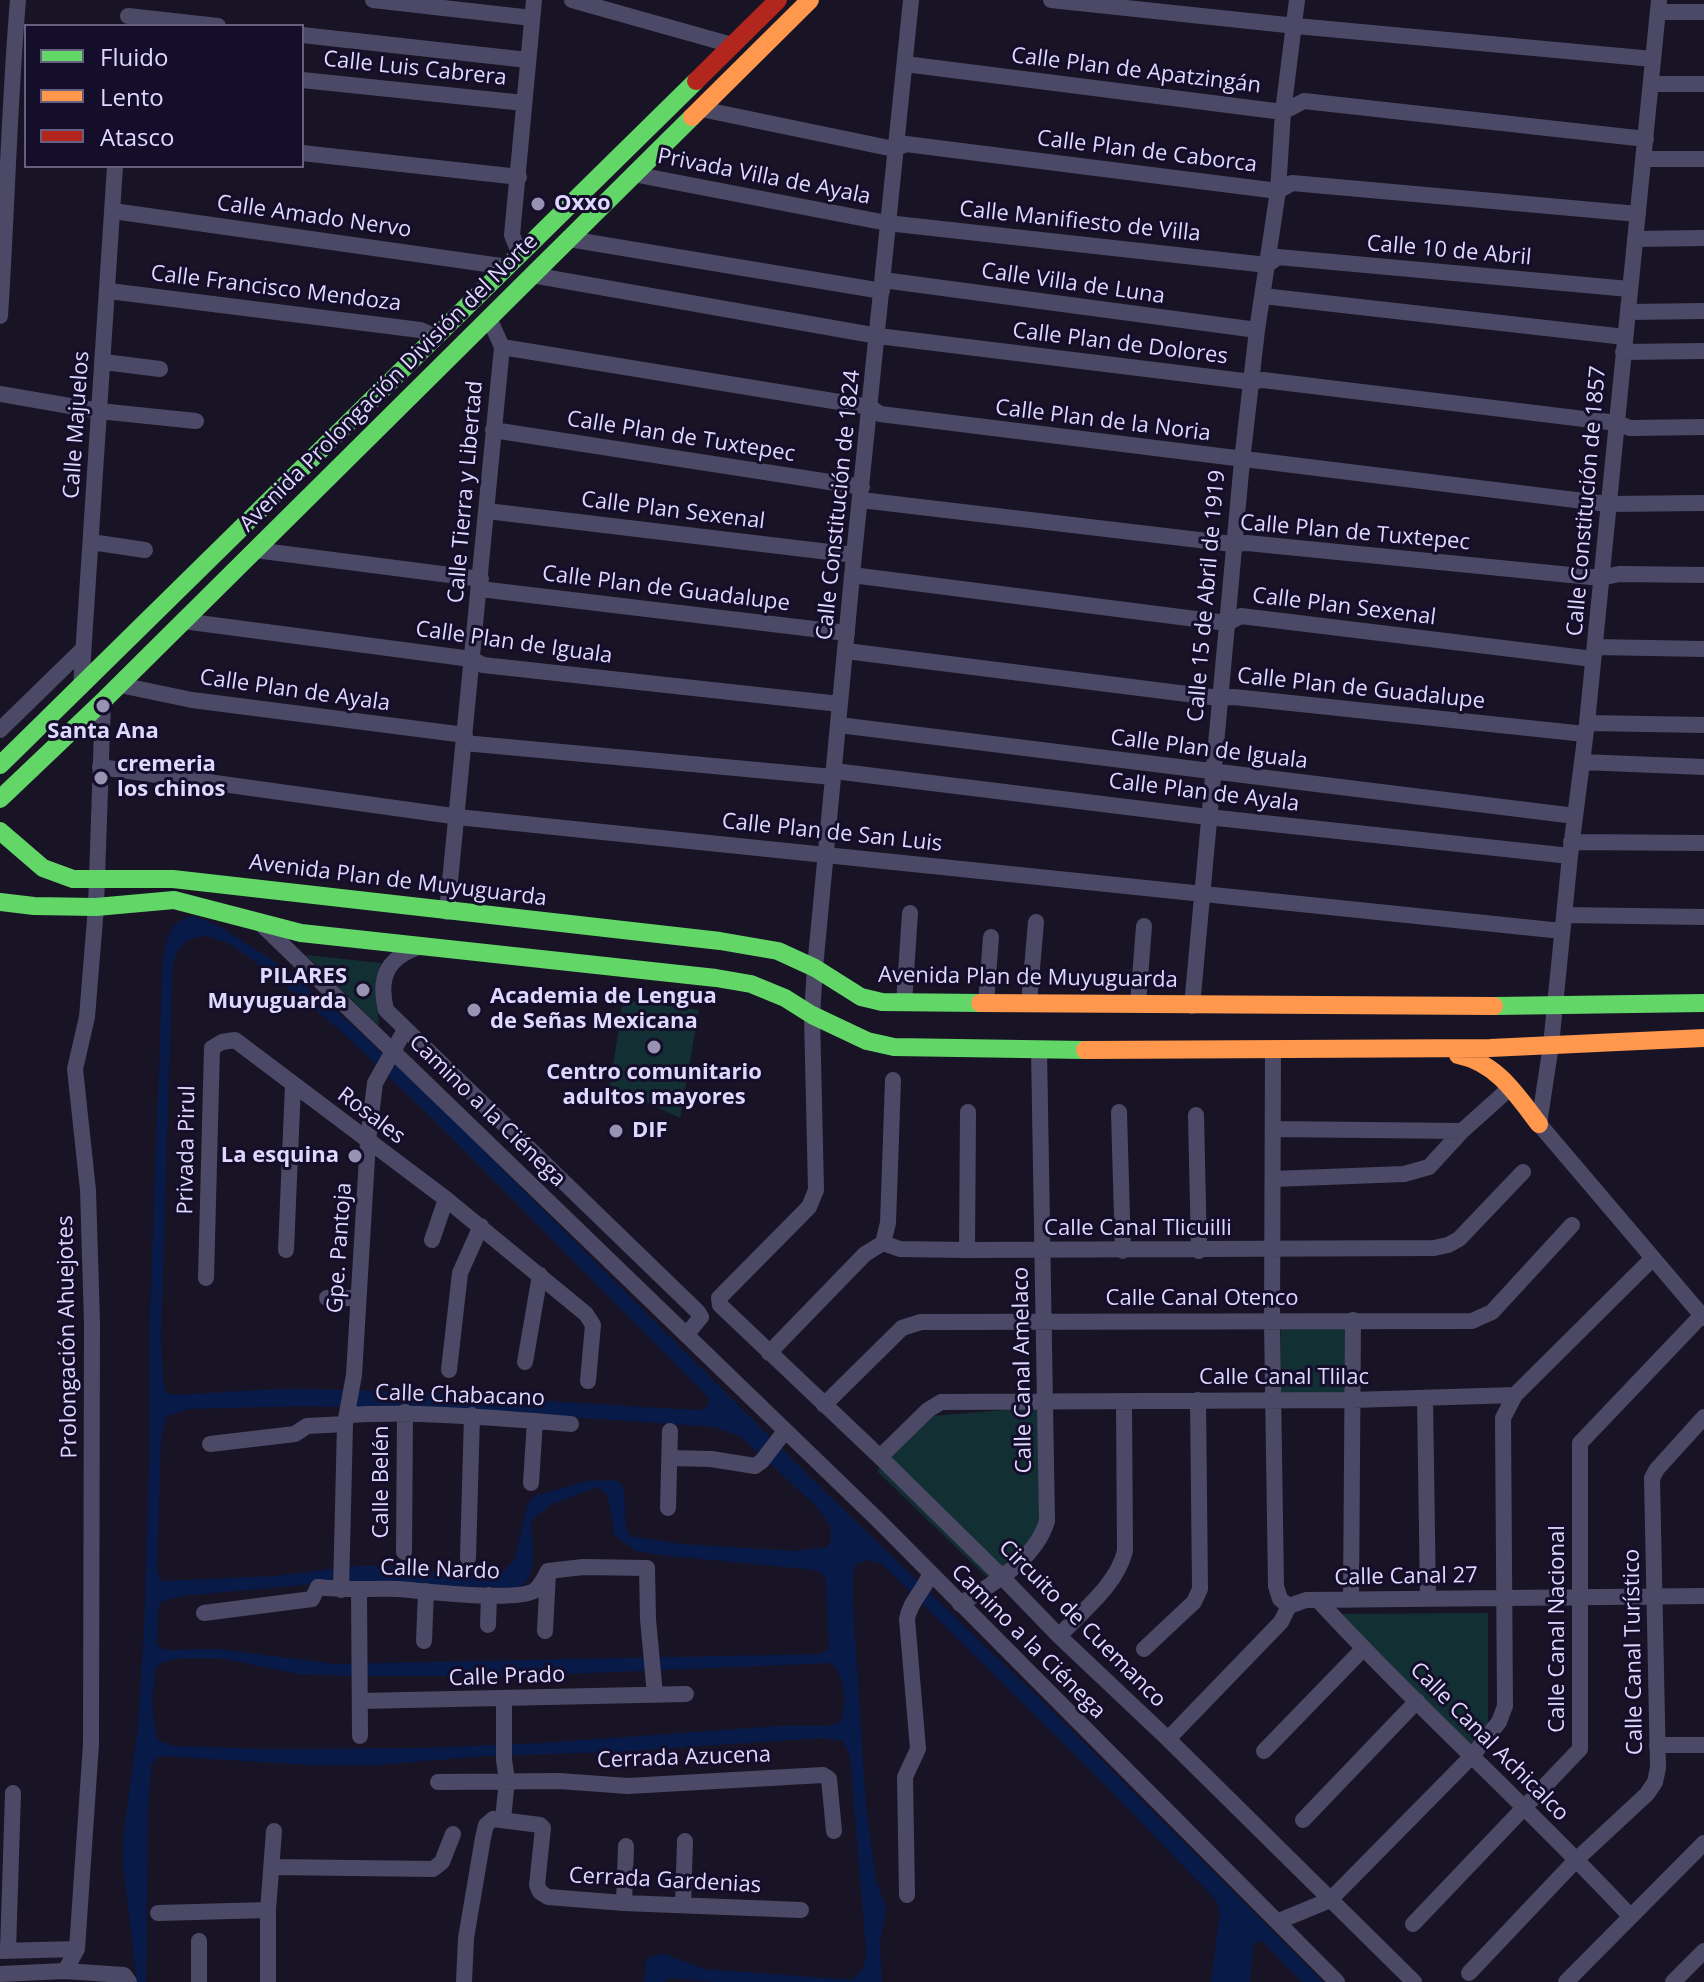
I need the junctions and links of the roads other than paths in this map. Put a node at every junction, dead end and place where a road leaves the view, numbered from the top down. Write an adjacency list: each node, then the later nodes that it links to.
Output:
1 (18, 0): 22 (street)
2 (373, 0): 13 (street)
3 (534, 0): 13 (street)
4 (572, 0): 17 (street)
5 (778, 0): 17 (main road, Avenida Prolongación División del Norte)
6 (810, 0): 26 (main road, Avenida Prolongación División del Norte)
7 (911, 0): 20 (street, Calle Constitución de 1824)
8 (1051, 0): 15 (street)
9 (1297, 0): 15 (street, Calle 15 de Abril de 1919)
10 (1658, 6): 11 (street); 18 (street, Calle Constitución de 1857)
11 (1704, 12)
12 (128, 14): 14 (street)
13 (532, 18): 19 (street)
14 (203, 24)
15 (1296, 26): 18 (street); 27 (street, Calle 15 de Abril de 1919)
16 (304, 35): 19 (street)
17 (732, 45): 44 (main road, Avenida Prolongación División del Norte)
18 (1653, 59): 23 (street, Calle Constitución de 1857)
19 (528, 60): 25 (street)
20 (905, 64): 27 (street, Calle Plan de Apatzingán); 29 (street, Calle Constitución de 1824)
21 (304, 80): 25 (street, Calle Luis Cabrera)
22 (6, 83): 36 (street)
23 (1651, 84): 24 (street); 28 (street, Calle Constitución de 1857)
24 (1704, 84)
25 (524, 103): 35 (street)
26 (701, 109): 29 (street, Calle Plan de Caborca); 34 (main road, Avenida Prolongación División del Norte)
27 (1283, 112): 28 (street, Calle Plan de Apatzingán); 37 (street, Calle 15 de Abril de 1919)
28 (1646, 139): 31 (street, Calle Constitución de 1857)
29 (894, 149): 37 (street, Calle Plan de Caborca); 40 (street, Calle Constitución de 1824)
30 (304, 153): 35 (street)
31 (1644, 159): 32 (street); 39 (street, Calle Constitución de 1857)
32 (1704, 159)
33 (115, 168): 38 (street, Calle Majuelos)
34 (633, 174): 40 (street, Privada Villa de Ayala); 42 (main road, Avenida Prolongación División del Norte)
35 (519, 177): 44 (street)
36 (4, 183): 47 (street)
37 (1278, 191): 39 (street, Calle Plan de Caborca); 45 (street, Calle 15 de Abril de 1919)
38 (113, 211): 44 (street, Calle Amado Nervo); 50 (street, Calle Majuelos)
39 (1638, 214): 43 (street, Calle Constitución de 1857)
40 (887, 223): 45 (street, Calle Manifiesto de Villa); 48 (street, Calle Constitución de 1824)
41 (1704, 238): 43 (street)
42 (569, 239): 46 (main road, Avenida Prolongación División del Norte); 48 (street, Calle Villa de Luna)
43 (1635, 239): 49 (street, Calle Constitución de 1857)
44 (514, 261): 58 (main road, Avenida Prolongación División del Norte)
45 (1267, 265): 49 (street, Calle 10 de Abril); 51 (street, Calle 15 de Abril de 1919)
46 (532, 275): 55 (main road, Avenida Prolongación División del Norte); 57 (street, Calle Plan de Dolores)
47 (1, 284): 54 (street)
48 (882, 285): 56 (street, Calle Villa de Luna); 57 (street, Calle Constitución de 1824)
49 (1629, 289): 53 (street, Calle Constitución de 1857)
50 (109, 291): 58 (street, Calle Francisco Mendoza); 62 (street, Calle Majuelos)
51 (1263, 296): 56 (street, Calle 15 de Abril de 1919); 59 (street)
52 (1704, 311): 53 (street)
53 (1628, 312): 59 (street, Calle Constitución de 1857)
54 (0, 316)
55 (489, 318): 60 (street); 80 (main road, Avenida Prolongación División del Norte)
56 (1257, 330): 64 (street, Calle 15 de Abril de 1919)
57 (878, 336): 64 (street, Calle Plan de Dolores); 66 (street, Calle Constitución de 1824)
58 (437, 337): 95 (main road, Avenida Prolongación División del Norte)
59 (1624, 345): 61 (street); 69 (street, Calle Constitución de 1857)
60 (502, 347): 66 (street, Calle Plan de la Noria); 71 (street, Calle Tierra y Libertad)
61 (1704, 351)
62 (104, 362): 63 (street); 67 (street, Calle Majuelos)
63 (160, 369)
64 (1252, 382): 69 (street, Calle Plan de Dolores); 72 (street, Calle 15 de Abril de 1919)
65 (0, 394): 67 (street)
66 (870, 407): 72 (street, Calle Plan de la Noria); 73 (street, Calle Constitución de 1824)
67 (99, 411): 68 (street); 77 (street, Calle Majuelos)
68 (196, 421)
69 (1617, 423): 70 (street, Calle Plan de Dolores); 75 (street, Calle Constitución de 1857)
70 (1704, 427)
71 (493, 430): 73 (street, Calle Plan de Tuxtepec); 76 (street, Calle Tierra y Libertad)
72 (1242, 461): 75 (street, Calle Plan de la Noria); 78 (street, Calle 15 de Abril de 1919)
73 (861, 494): 78 (street, Calle Plan de Tuxtepec); 81 (street, Calle Constitución de 1824)
74 (1704, 503): 75 (street, Calle Plan de la Noria)
75 (1608, 504): 84 (street, Calle Constitución de 1857)
76 (487, 511): 81 (street, Calle Plan Sexenal); 85 (street, Calle Tierra y Libertad)
77 (91, 542): 79 (street); 89 (street, Calle Majuelos)
78 (1233, 544): 84 (street, Calle Plan de Tuxtepec); 87 (street, Calle 15 de Abril de 1919)
79 (145, 550)
80 (255, 550): 85 (street, Calle Plan de Guadalupe); 86 (main road, Avenida Prolongación División del Norte)
81 (854, 555): 82 (street, Calle Constitución de 1824)
82 (852, 575): 87 (street, Calle Plan Sexenal); 88 (street, Calle Constitución de 1824)
83 (1704, 575): 84 (street, Calle Plan de Tuxtepec)
84 (1601, 578): 92 (street, Calle Constitución de 1857)
85 (480, 584): 88 (street, Calle Plan de Guadalupe); 93 (street, Calle Tierra y Libertad)
86 (183, 621): 93 (street, Calle Plan de Iguala); 94 (main road, Avenida Prolongación División del Norte)
87 (1227, 623): 92 (street, Calle Plan Sexenal); 96 (street, Calle 15 de Abril de 1919)
88 (847, 633): 91 (street, Calle Constitución de 1824)
89 (83, 649): 95 (street, Calle Majuelos); 102 (street)
90 (1704, 649): 92 (street, Calle Plan Sexenal)
91 (846, 651): 96 (street, Calle Plan de Guadalupe); 98 (street, Calle Constitución de 1824)
92 (1594, 653): 101 (street, Calle Constitución de 1857)
93 (471, 659): 98 (street, Calle Plan de Iguala); 103 (street, Calle Tierra y Libertad)
94 (120, 685): 97 (main road, Avenida Prolongación División del Norte); 103 (street, Calle Plan de Ayala)
95 (81, 687): 105 (main road, Avenida Prolongación División del Norte)
96 (1219, 698): 101 (street, Calle Plan de Guadalupe); 108 (street, Calle 15 de Abril de 1919)
97 (103, 701): 106 (street, Prolongación Ahuejotes); 110 (main road, Avenida Prolongación División del Norte)
98 (840, 704): 99 (street, Calle Constitución de 1824)
99 (839, 725): 108 (street, Calle Plan de Iguala); 109 (street, Calle Constitución de 1824)
100 (1704, 725): 101 (street, Calle Plan de Guadalupe)
101 (1586, 729): 104 (street, Calle Constitución de 1857)
102 (0, 730)
103 (464, 739): 109 (street, Calle Plan de Ayala); 111 (street, Calle Tierra y Libertad)
104 (1582, 762): 107 (street); 112 (street, Calle Constitución de 1857)
105 (0, 765)
106 (100, 767): 111 (street, Calle Plan de San Luis); 118 (street, Prolongación Ahuejotes)
107 (1704, 767)
108 (1213, 773): 112 (street, Calle Plan de Iguala); 113 (street, Calle 15 de Abril de 1919)
109 (833, 774): 113 (street, Calle Plan de Ayala); 117 (street, Calle Constitución de 1824)
110 (0, 799)
111 (456, 815): 117 (street, Calle Plan de San Luis); 122 (street, Calle Tierra y Libertad)
112 (1575, 816): 116 (street, Calle Constitución de 1857)
113 (1208, 817): 116 (street, Calle Plan de Ayala); 119 (street, Calle 15 de Abril de 1919)
114 (0, 831): 118 (main road, Avenida Plan de Muyuguarda)
115 (1704, 843): 116 (street, Calle Plan de Ayala)
116 (1570, 849): 127 (street, Calle Constitución de 1857)
117 (826, 854): 119 (street, Calle Plan de San Luis); 131 (street, Calle Constitución de 1824)
118 (96, 880): 121 (street, Prolongación Ahuejotes); 122 (main road, Avenida Plan de Muyuguarda)
119 (1203, 894): 127 (street, Calle Plan de San Luis); 137 (street, Calle 15 de Abril de 1919)
120 (0, 902): 121 (main road)
121 (96, 907): 125 (main road); 268 (street, Prolongación Ahuejotes)
122 (447, 912): 131 (main road, Avenida Plan de Muyuguarda)
123 (910, 913): 132 (street)
124 (1704, 917): 127 (street, Calle Plan de San Luis)
125 (257, 920): 130 (main road); 147 (street, Camino a la Ciénega)
126 (1036, 922): 134 (street)
127 (1563, 923): 138 (street, Calle Constitución de 1857)
128 (1144, 926): 136 (street)
129 (991, 937): 133 (street)
130 (421, 947): 139 (main road); 140 (street, Camino a la Ciénega)
131 (815, 968): 132 (main road, Avenida Plan de Muyuguarda); 139 (street, Calle Constitución de 1824)
132 (904, 1003): 133 (main road, Avenida Plan de Muyuguarda)
133 (986, 1003): 134 (main road, Avenida Plan de Muyuguarda)
134 (1029, 1003): 136 (main road, Avenida Plan de Muyuguarda)
135 (1704, 1003): 138 (main road, Avenida Plan de Muyuguarda)
136 (1138, 1004): 137 (main road, Avenida Plan de Muyuguarda)
137 (1192, 1006): 138 (main road, Avenida Plan de Muyuguarda)
138 (1555, 1006): 143 (street)
139 (812, 1015): 145 (main road); 176 (street, Calle Constitución de 1824)
140 (405, 1030): 147 (street); 181 (street, Camino a la Ciénega)
141 (1704, 1038): 143 (main road)
142 (235, 1040): 149 (street, Rosales); 173 (street, Privada Pirul)
143 (1551, 1045): 144 (main road); 154 (street)
144 (1409, 1048): 146 (main road); 150 (main road)
145 (1039, 1049): 146 (main road); 168 (street, Calle Canal Amelaco)
146 (1273, 1049): 155 (street)
147 (392, 1050): 157 (street, Gpe. Pantoja); 181 (street, Camino a la Ciénega)
148 (893, 1080): 164 (street)
149 (293, 1085): 157 (street, Rosales); 165 (street)
150 (1510, 1088): 154 (main road); 156 (street)
151 (968, 1112): 166 (street)
152 (1119, 1112): 169 (street)
153 (1196, 1115): 170 (street)
154 (1539, 1124): 171 (street)
155 (1273, 1129): 156 (street); 159 (street)
156 (1462, 1131): 159 (street)
157 (368, 1141): 160 (street, Rosales); 175 (street, Gpe. Pantoja)
158 (1523, 1172): 167 (street, Calle Canal Tlicuilli)
159 (1273, 1179): 167 (street)
160 (446, 1199): 162 (street, Rosales); 163 (street)
161 (1572, 1225): 178 (street, Calle Canal Otenco)
162 (481, 1226): 172 (street, Rosales); 184 (street)
163 (432, 1240)
164 (883, 1243): 166 (street, Calle Canal Tlicuilli); 182 (street)
165 (286, 1250)
166 (967, 1250): 168 (street, Calle Canal Tlicuilli)
167 (1272, 1250): 170 (street, Calle Canal Tlicuilli); 180 (street)
168 (1044, 1251): 169 (street, Calle Canal Tlicuilli); 179 (street, Calle Canal Amelaco)
169 (1123, 1251): 170 (street, Calle Canal Tlicuilli)
170 (1199, 1251)
171 (1653, 1258): 177 (street); 186 (street)
172 (540, 1275): 183 (street); 185 (street, Rosales)
173 (206, 1278)
174 (327, 1298): 175 (street)
175 (358, 1298): 196 (street, Gpe. Pantoja)
176 (719, 1298): 182 (street, Circuito de Cuemanco)
177 (1703, 1317): 218 (street, Calle Canal Nacional)
178 (1353, 1320): 180 (street, Calle Canal Otenco); 190 (street)
179 (1045, 1321): 180 (street, Calle Canal Otenco); 192 (street, Calle Canal Amelaco); 193 (street, Calle Canal Otenco)
180 (1272, 1321): 188 (street)
181 (687, 1334): 201 (street, Camino a la Ciénega)
182 (769, 1353): 193 (street, Circuito de Cuemanco)
183 (525, 1362)
184 (449, 1370)
185 (588, 1381)
186 (1515, 1395): 187 (street, Calle Canal Tlilac); 219 (street)
187 (1425, 1398): 190 (street, Calle Canal Tlilac); 220 (street)
188 (1274, 1399): 189 (street, Calle Canal Tlilac); 190 (street, Calle Canal Tlilac); 224 (street)
189 (1198, 1400): 191 (street, Calle Canal Tlilac); 230 (street)
190 (1352, 1400): 222 (street)
191 (1124, 1402): 192 (street, Calle Canal Tlilac); 228 (street)
192 (1044, 1403): 203 (street, Calle Canal Tlilac); 210 (street, Calle Canal Amelaco)
193 (824, 1405): 203 (street, Circuito de Cuemanco)
194 (405, 1412): 195 (street, Calle Chabacano); 196 (street, Calle Chabacano); 207 (street, Calle Belén)
195 (472, 1415): 198 (street, Calle Chabacano); 208 (street)
196 (347, 1416): 202 (street, Calle Chabacano); 212 (street, Gpe. Pantoja)
197 (1704, 1417): 216 (street, Calle Canal Turístico)
198 (535, 1421): 199 (street, Calle Chabacano); 205 (street)
199 (571, 1424)
200 (670, 1431): 204 (street)
201 (784, 1434): 204 (street); 211 (street, Camino a la Ciénega)
202 (210, 1444)
203 (880, 1457): 210 (street, Circuito de Cuemanco)
204 (670, 1458): 206 (street)
205 (531, 1483)
206 (668, 1508)
207 (404, 1552)
208 (468, 1558)
209 (548, 1571): 215 (street, Calle Nardo); 227 (street); 233 (street)
210 (1003, 1578): 223 (street, Calle Canal Amelaco); 228 (street, Circuito de Cuemanco)
211 (928, 1580): 223 (street, Camino a la Ciénega); 257 (street)
212 (341, 1588): 213 (street, Calle Nardo); 225 (street, Calle Nardo)
213 (359, 1590): 214 (street, Calle Nardo); 235 (street)
214 (426, 1591): 215 (street, Calle Nardo); 229 (street)
215 (489, 1595): 226 (street)
216 (1655, 1596): 217 (street, Calle Canal 27); 218 (street, Calle Canal 27); 239 (street, Calle Canal Turístico)
217 (1704, 1596)
218 (1580, 1597): 219 (street, Calle Canal 27); 246 (street, Calle Canal Nacional)
219 (1503, 1598): 220 (street, Calle Canal 27); 242 (street)
220 (1428, 1599): 222 (street, Calle Canal 27)
221 (1318, 1600): 222 (street, Calle Canal 27); 224 (street, Calle Canal 27); 231 (street, Calle Canal Achicalco)
222 (1351, 1600)
223 (960, 1604): 265 (street, Camino a la Ciénega)
224 (1289, 1606): 238 (street)
225 (204, 1613)
226 (488, 1625)
227 (545, 1631)
228 (1059, 1636): 238 (street, Circuito de Cuemanco)
229 (424, 1641)
230 (1144, 1649)
231 (1363, 1649): 236 (street, Calle Canal Achicalco); 241 (street)
232 (686, 1694): 233 (street, Calle Prado)
233 (655, 1695): 234 (street, Calle Prado)
234 (504, 1699): 235 (street, Calle Prado); 243 (street)
235 (360, 1701): 237 (street)
236 (1417, 1701): 242 (street, Calle Canal Achicalco); 248 (street)
237 (360, 1736)
238 (1168, 1739): 258 (street, Circuito de Cuemanco)
239 (1657, 1745): 240 (street); 255 (street, Calle Canal Turístico)
240 (1704, 1745)
241 (1264, 1751)
242 (1472, 1756): 246 (street, Calle Canal Achicalco); 258 (street)
243 (507, 1780): 244 (street, Cerrada Azucena); 247 (street); 250 (street, Cerrada Azucena)
244 (438, 1782)
245 (13, 1793): 269 (street)
246 (1523, 1809): 255 (street, Calle Canal Achicalco); 266 (street, Calle Canal Nacional)
247 (503, 1819): 260 (street, Cerrada Gardenias); 278 (street)
248 (1303, 1820)
249 (274, 1831): 256 (street)
250 (834, 1831)
251 (453, 1834): 256 (street)
252 (685, 1841): 261 (street)
253 (1704, 1843): 264 (street)
254 (626, 1846): 260 (street)
255 (1577, 1859): 264 (street, Calle Canal Achicalco); 272 (street, Calle Canal Turístico)
256 (272, 1867): 259 (street)
257 (907, 1895)
258 (1330, 1900): 265 (street); 280 (street, Circuito de Cuemanco)
259 (269, 1902): 263 (street); 277 (street)
260 (624, 1903): 261 (street, Cerrada Gardenias)
261 (683, 1904): 262 (street, Cerrada Gardenias)
262 (801, 1910)
263 (158, 1913)
264 (1630, 1916): 281 (street)
265 (1279, 1921): 279 (street, Camino a la Ciénega)
266 (1413, 1924)
267 (199, 1941): 276 (street)
268 (77, 1949): 269 (street); 271 (street, Prolongación Ahuejotes)
269 (4, 1951)
270 (1704, 1951): 282 (street)
271 (65, 1971): 274 (street); 275 (street)
272 (1469, 1973)
273 (0, 1974): 274 (street)
274 (38, 1978)
275 (129, 1982)
276 (199, 1982)
277 (268, 1982)
278 (464, 1982)
279 (1337, 1982)
280 (1414, 1982)
281 (1566, 1982)
282 (1673, 1982)

